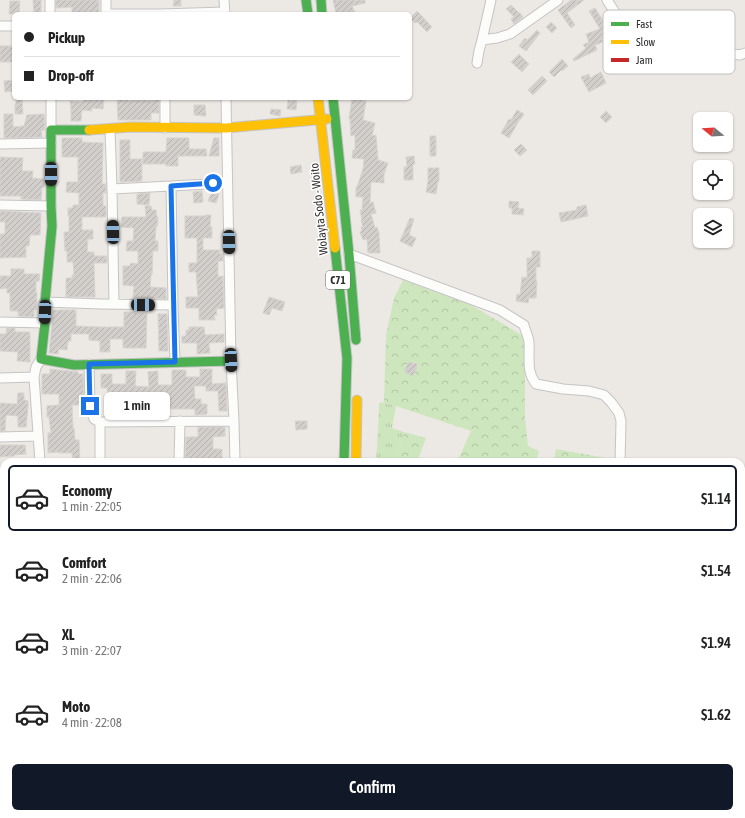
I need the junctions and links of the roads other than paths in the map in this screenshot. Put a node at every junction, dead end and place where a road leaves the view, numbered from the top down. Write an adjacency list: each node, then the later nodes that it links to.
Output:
1 (50, 0): 10 (street)
2 (106, 0): 11 (street)
3 (224, 0): 12 (street)
4 (306, 0): 13 (main road)
5 (321, 0): 14 (main road)
6 (491, 0): 17 (street)
7 (558, 0): 17 (street)
8 (606, 0): 9 (street)
9 (613, 10)
10 (50, 12)
11 (106, 12)
12 (225, 12)
13 (308, 12)
14 (322, 12)
15 (0, 26): 16 (street)
16 (12, 26)
17 (482, 40): 20 (street)
18 (745, 53): 19 (street)
19 (735, 54)
20 (477, 63)
21 (51, 100): 31 (street)
22 (165, 100): 28 (street)
23 (226, 100): 29 (street)
24 (318, 100): 27 (main road, Wolayta Sodo - Woito / C71)
25 (333, 100): 26 (main road, Wolayta Sodo - Woito / C71)
26 (336, 118): 27 (main road); 39 (main road, Wolayta Sodo - Woito / C71)
27 (321, 120): 29 (main road); 62 (main road, Wolayta Sodo - Woito / C71)
28 (165, 128): 29 (main road); 30 (main road)
29 (226, 128): 34 (street)
30 (110, 129): 31 (main road); 36 (street)
31 (51, 130): 32 (main road)
32 (51, 143): 33 (street); 38 (main road)
33 (0, 144)
34 (227, 183): 35 (street); 47 (street)
35 (171, 186): 36 (street); 42 (street)
36 (112, 189): 41 (street)
37 (0, 205): 38 (street)
38 (51, 206): 40 (main road)
39 (349, 254): 45 (main road, Wolayta Sodo - Woito / C71); 64 (street)
40 (45, 302): 41 (street); 44 (main road)
41 (114, 304): 42 (street)
42 (173, 305): 48 (street)
43 (0, 322): 44 (street)
44 (45, 323): 46 (main road)
45 (356, 349)
46 (41, 360): 49 (main road); 50 (street)
47 (231, 360): 48 (main road); 54 (street)
48 (175, 362): 49 (main road)
49 (89, 364): 55 (street)
50 (34, 377): 51 (street); 56 (street)
51 (0, 378)
52 (357, 394): 63 (main road)
53 (180, 421): 54 (street); 55 (street); 60 (street)
54 (234, 421): 61 (street)
55 (100, 422): 59 (street)
56 (38, 436): 57 (street); 58 (street)
57 (0, 437)
58 (40, 458)
59 (100, 458)
60 (179, 458)
61 (235, 458)
62 (344, 458)
63 (356, 458)
64 (620, 458)

